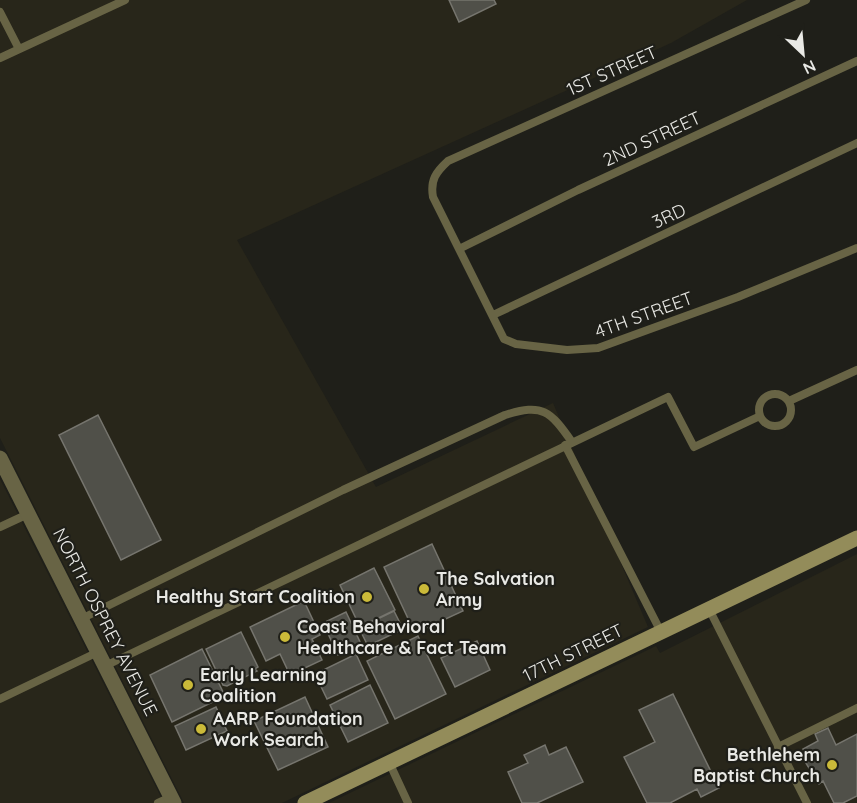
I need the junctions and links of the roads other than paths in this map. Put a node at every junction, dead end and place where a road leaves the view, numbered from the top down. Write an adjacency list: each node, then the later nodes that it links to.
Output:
1 (125, 0): 4 (lane)
2 (806, 0): 8 (lane, 1ST STREET)
3 (0, 12): 4 (lane)
4 (20, 49): 5 (lane)
5 (0, 58)
6 (857, 61): 9 (lane, 2ND STREET)
7 (857, 143): 11 (lane, 3RD)
8 (435, 176): 9 (lane, 4TH STREET)
9 (461, 248): 11 (lane, 4TH STREET)
10 (857, 248): 11 (lane, 4TH STREET)
11 (493, 315)
12 (857, 370): 13 (lane)
13 (789, 401): 14 (lane); 14 (lane)
14 (760, 416): 15 (lane)
15 (568, 444): 21 (lane); 22 (lane); 24 (lane)
16 (0, 458): 17 (street, NORTH OSPREY AVENUE)
17 (28, 514): 18 (lane); 21 (street, NORTH OSPREY AVENUE)
18 (0, 528)
19 (857, 538): 20 (street, 17TH STREET)
20 (709, 609): 22 (street, 17TH STREET); 27 (lane)
21 (81, 619): 23 (street, NORTH OSPREY AVENUE)
22 (661, 632): 28 (street, 17TH STREET)
23 (98, 652): 24 (street, NORTH OSPREY AVENUE); 25 (lane)
24 (105, 666): 29 (street, NORTH OSPREY AVENUE)
25 (0, 699)
26 (857, 708): 27 (lane)
27 (778, 747): 32 (lane)
28 (389, 762): 30 (street, 17TH STREET); 31 (lane)
29 (168, 801)
30 (305, 803)
31 (408, 803)
32 (807, 803)

